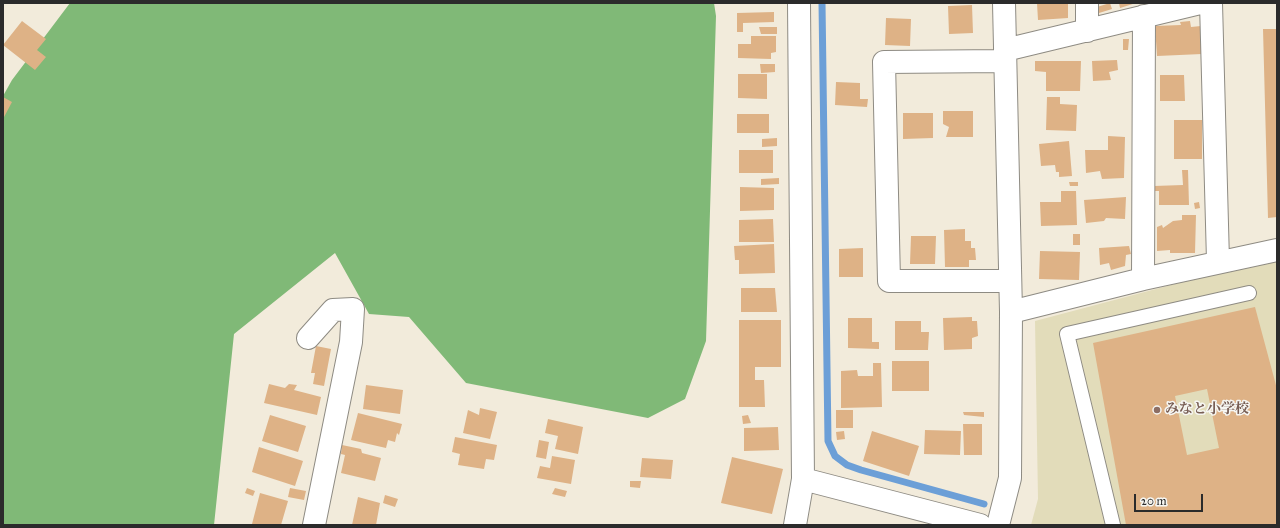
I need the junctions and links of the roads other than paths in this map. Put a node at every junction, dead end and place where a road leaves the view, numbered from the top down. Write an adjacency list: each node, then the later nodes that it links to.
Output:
1 (799, 3): 16 (street)
2 (1004, 3): 8 (street)
3 (1087, 3): 7 (street)
4 (1200, 3): 6 (street)
5 (1211, 3): 10 (street)
6 (1144, 16): 7 (street); 11 (street)
7 (1087, 31): 8 (street)
8 (1004, 56): 12 (street); 12 (street)
9 (1277, 250): 10 (street)
10 (1218, 261): 11 (street)
11 (1143, 279): 14 (street)
12 (1009, 281): 14 (street)
13 (1249, 293): 21 (lane)
14 (1011, 312): 20 (street)
15 (308, 338): 17 (street)
16 (803, 479): 18 (street); 19 (street)
17 (314, 525)
18 (795, 525)
19 (980, 525)
20 (998, 525)
21 (1113, 525)

